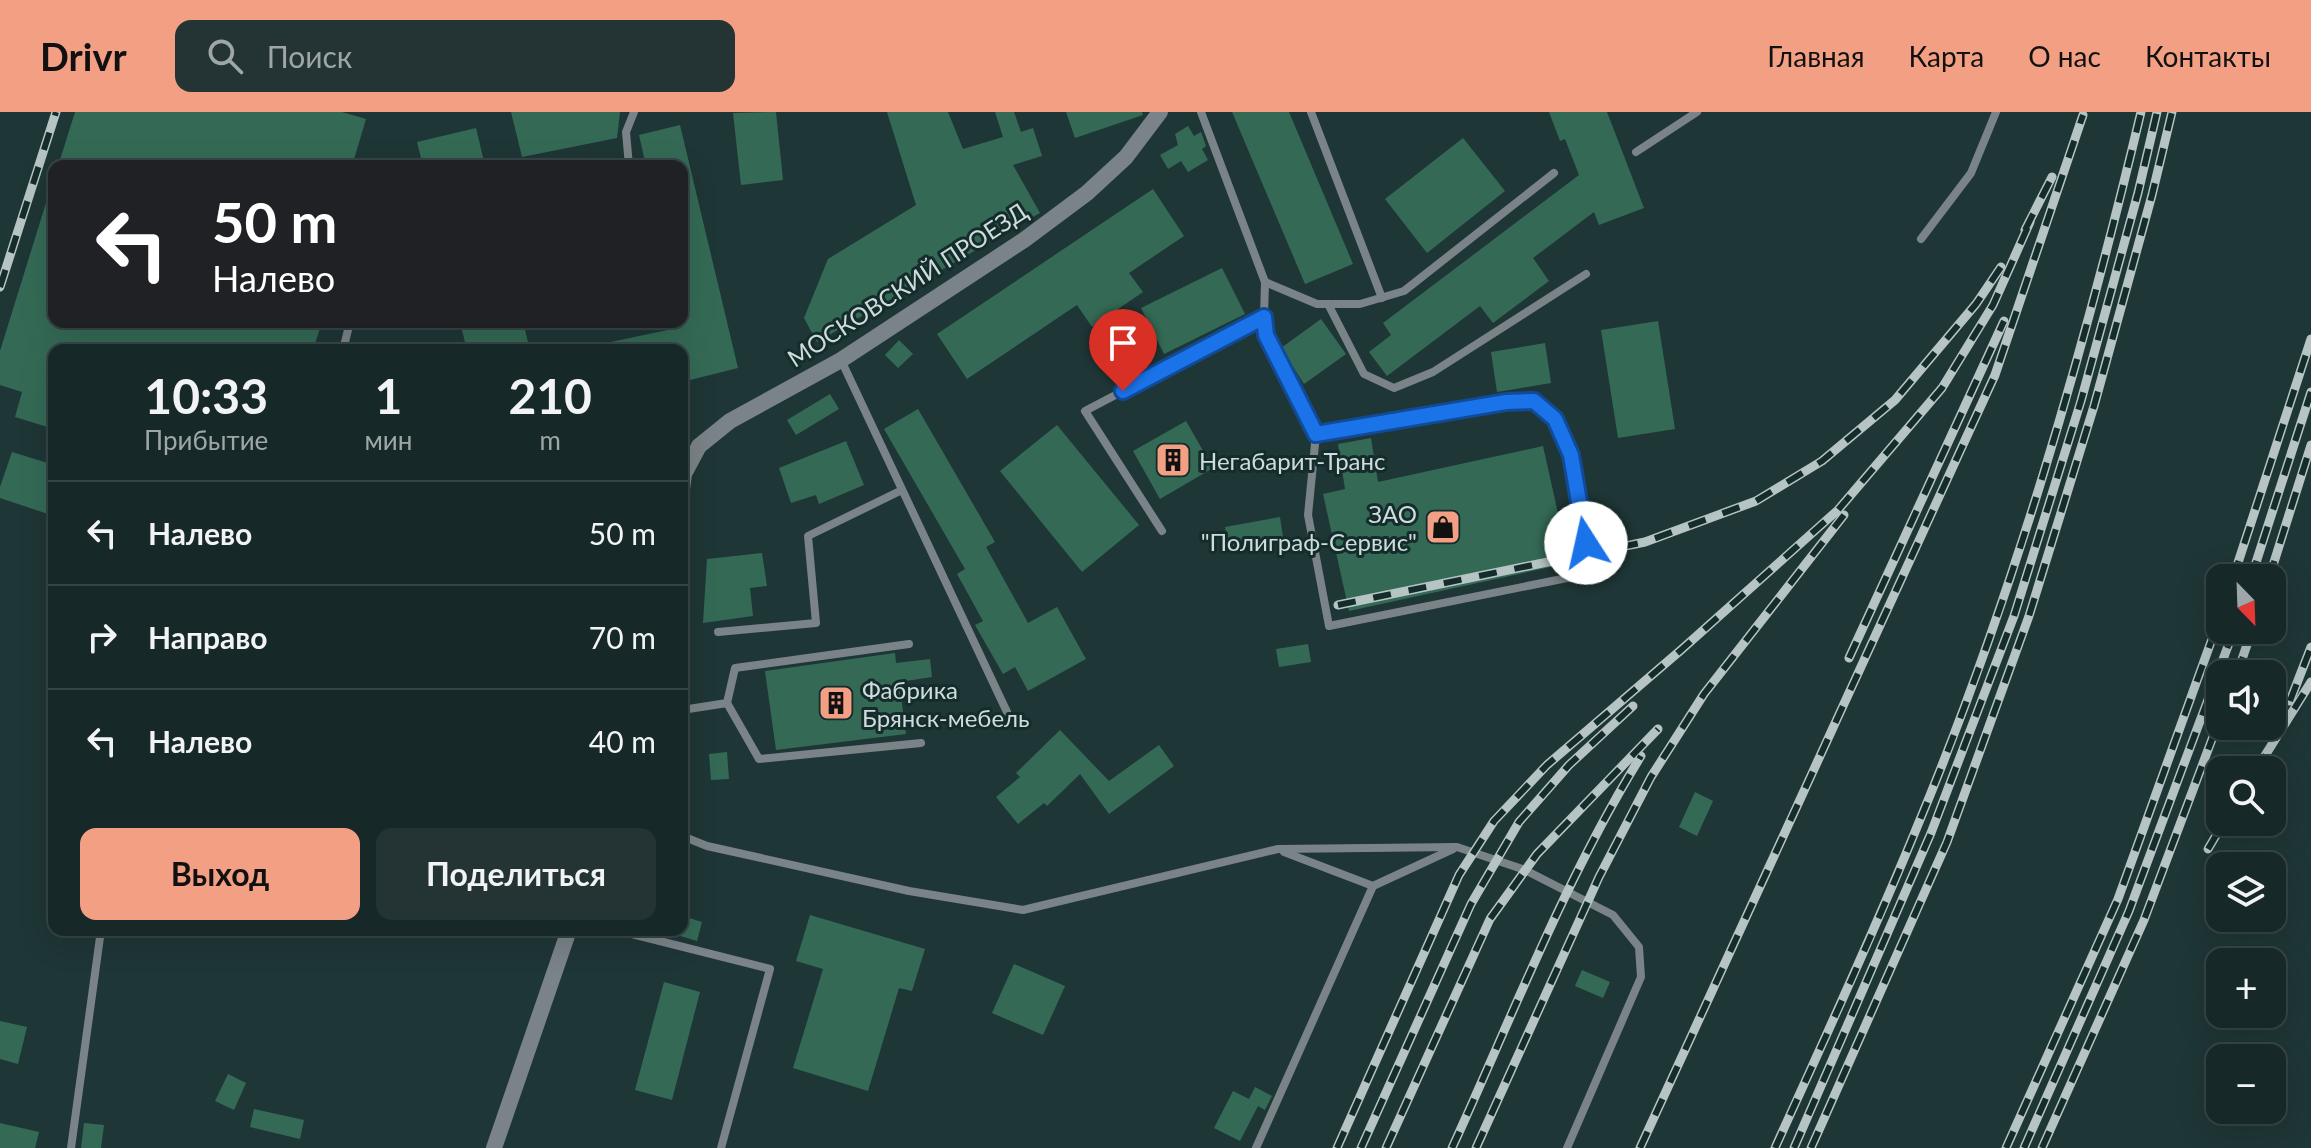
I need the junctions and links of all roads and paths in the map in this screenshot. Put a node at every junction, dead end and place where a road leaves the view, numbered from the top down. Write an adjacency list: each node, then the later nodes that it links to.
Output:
1 (634, 112): 8 (lane)
2 (1160, 112): 17 (street, МОСКОВСКИЙ ПРОЕЗД)
3 (1201, 112): 12 (lane)
4 (1311, 112): 13 (lane)
5 (1697, 112): 7 (lane)
6 (1996, 112): 10 (lane)
7 (1636, 152)
8 (628, 160)
9 (1554, 173): 13 (lane)
10 (1921, 239)
11 (1586, 274): 14 (lane)
12 (1265, 282): 14 (lane); 15 (lane)
13 (1382, 298): 14 (lane)
14 (1328, 304)
15 (1264, 317): 18 (lane); 19 (lane)
16 (1108, 327): 18 (lane)
17 (841, 360): 20 (street, МОСКОВСКИЙ ПРОЕЗД); 21 (lane)
18 (1142, 381): 22 (lane)
19 (1316, 434): 23 (lane); 24 (lane)
20 (688, 467)
21 (902, 490): 25 (lane); 29 (lane)
22 (1162, 531)
23 (1586, 543)
24 (1572, 577)
25 (718, 632)
26 (909, 644): 27 (lane)
27 (727, 703): 28 (lane); 30 (lane)
28 (688, 709)
29 (1007, 712)
30 (921, 743)
31 (688, 838): 33 (lane)
32 (1457, 847): 33 (lane); 34 (lane); 42 (lane)
33 (1278, 849): 34 (lane)
34 (1373, 886): 41 (lane)
35 (100, 936): 38 (lane)
36 (567, 936): 39 (street)
37 (640, 936): 40 (lane)
38 (71, 1148)
39 (494, 1148)
40 (721, 1148)
41 (1256, 1148)
42 (1567, 1148)

